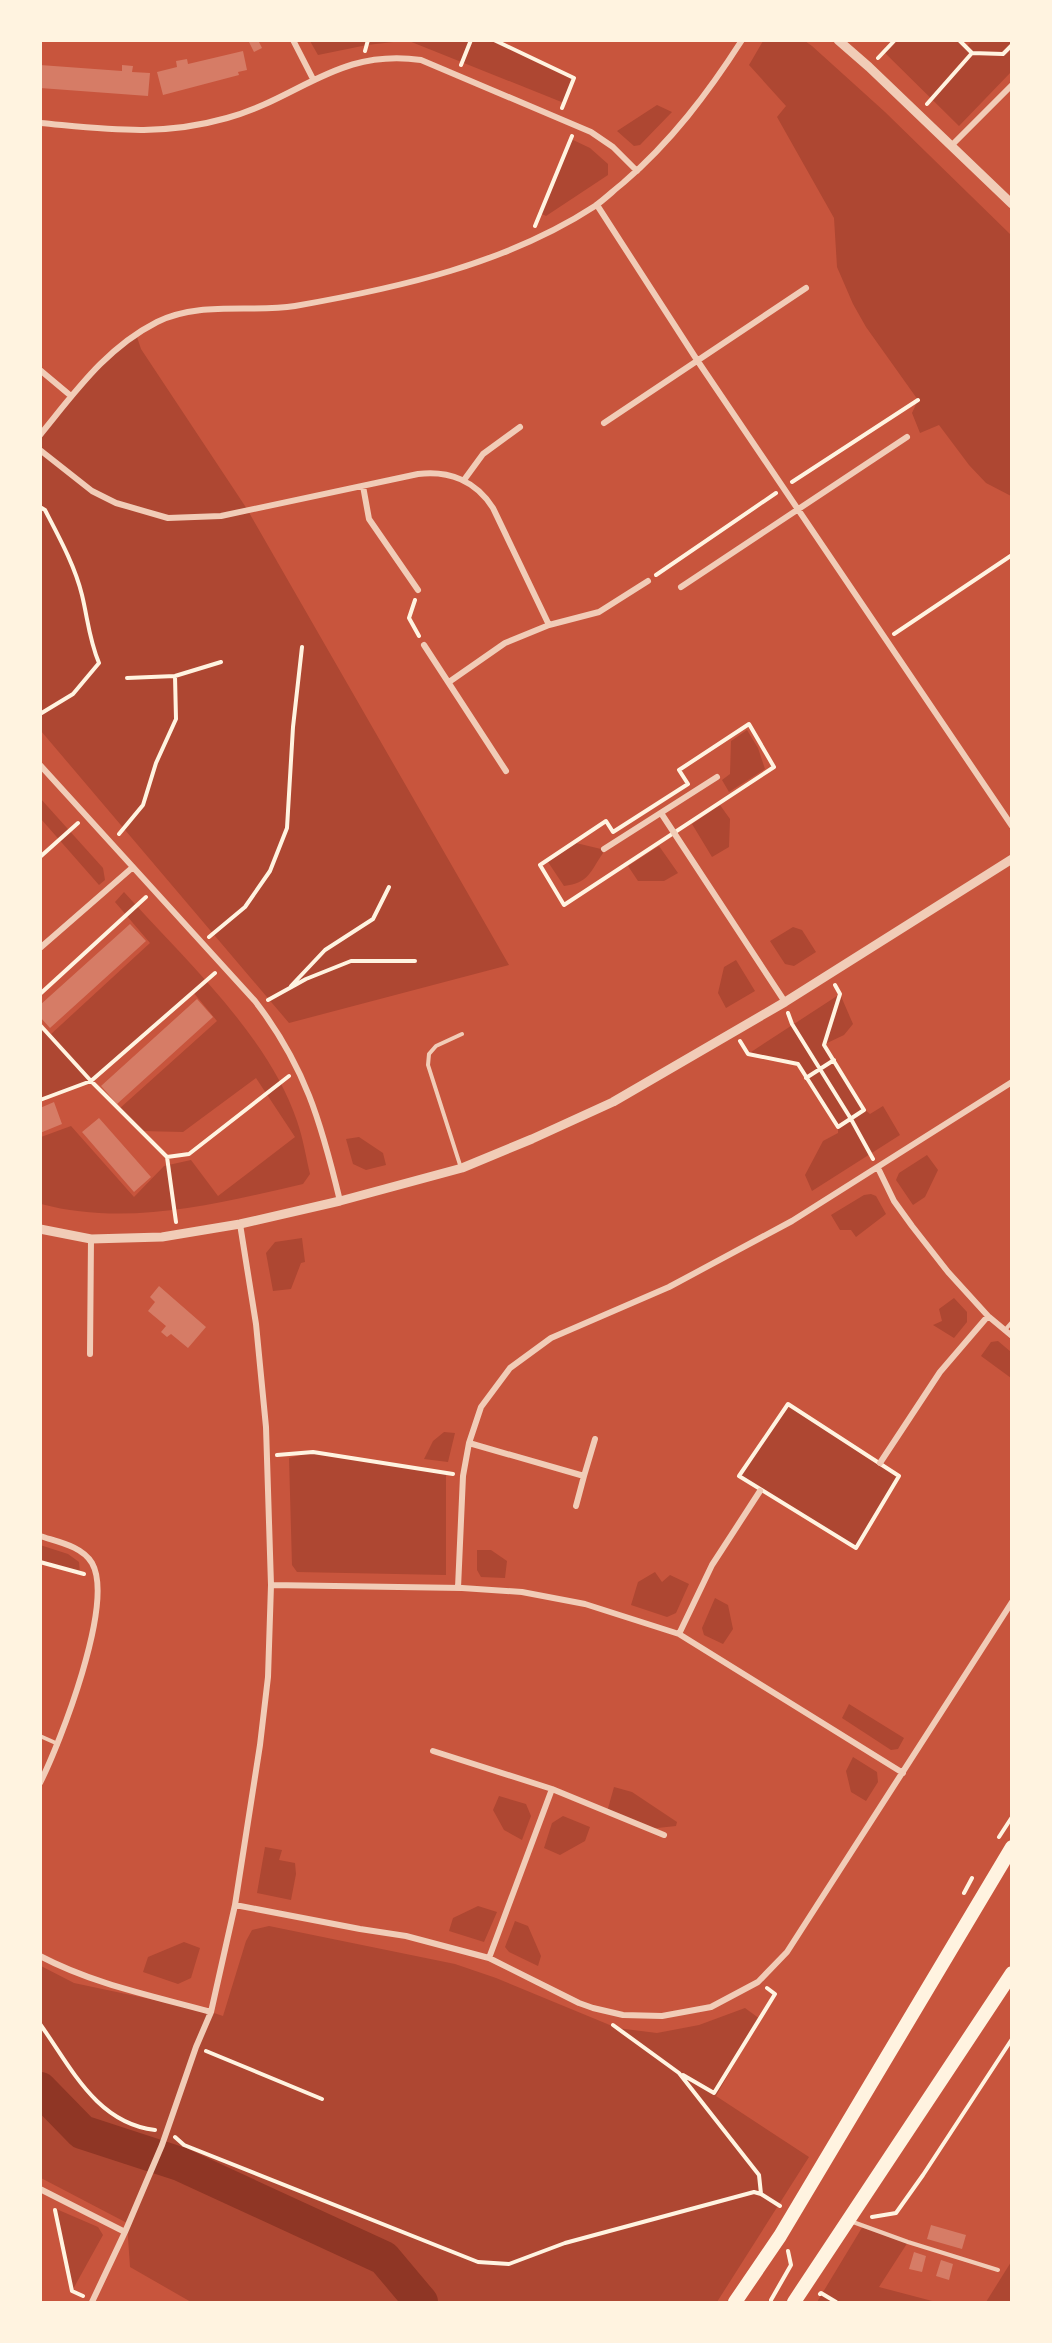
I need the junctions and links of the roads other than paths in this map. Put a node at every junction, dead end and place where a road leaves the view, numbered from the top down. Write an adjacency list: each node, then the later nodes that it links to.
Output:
1 (293, 40): 4 (street)
2 (742, 40): 8 (street)
3 (838, 40): 7 (street)
4 (313, 79): 6 (street); 8 (street)
5 (1011, 85): 7 (street)
6 (40, 123)
7 (951, 146): 9 (street)
8 (637, 171): 10 (street)
9 (1011, 204)
10 (597, 205): 12 (street); 14 (street)
11 (806, 288): 12 (street)
12 (697, 360): 15 (street); 22 (street)
13 (40, 370): 14 (street)
14 (71, 396): 17 (street)
15 (603, 423)
16 (520, 427): 20 (street)
17 (40, 435)
18 (907, 437): 22 (street)
19 (40, 450): 21 (street)
20 (464, 480): 21 (street); 26 (street)
21 (363, 486): 25 (street)
22 (798, 508): 24 (street); 33 (street)
23 (648, 581): 26 (street)
24 (681, 587)
25 (418, 590)
26 (549, 625): 28 (street)
27 (424, 645): 28 (street)
28 (449, 682): 30 (street)
29 (40, 765): 36 (street)
30 (506, 771)
31 (717, 777): 32 (street)
32 (661, 813): 34 (street); 38 (street)
33 (1011, 826)
34 (604, 849)
35 (1011, 859): 38 (street)
36 (133, 867): 37 (street); 43 (street)
37 (40, 948)
38 (785, 1002): 41 (street)
39 (462, 1034): 41 (lane)
40 (1011, 1082): 42 (street)
41 (462, 1168): 43 (street)
42 (878, 1168): 47 (street); 53 (street)
43 (340, 1201): 44 (street)
44 (240, 1224): 46 (street); 59 (street)
45 (40, 1229): 46 (street)
46 (91, 1239): 51 (street)
47 (988, 1316): 49 (street); 54 (street)
48 (1011, 1322): 49 (lane)
49 (1004, 1330): 50 (street)
50 (1011, 1336)
51 (90, 1354)
52 (595, 1439): 55 (street)
53 (468, 1443): 55 (street); 60 (street)
54 (880, 1463)
55 (584, 1476): 57 (street)
56 (760, 1491): 62 (street)
57 (576, 1506)
58 (40, 1536): 64 (street)
59 (272, 1585): 60 (street); 71 (street)
60 (458, 1588): 62 (street)
61 (1011, 1602): 66 (street)
62 (679, 1634): 66 (street)
63 (40, 1736): 64 (lane)
64 (59, 1744): 67 (street)
65 (433, 1751): 68 (street)
66 (903, 1773): 73 (street)
67 (40, 1783)
68 (552, 1789): 69 (street); 73 (street)
69 (664, 1835)
70 (1011, 1846): 81 (highway)
71 (235, 1905): 73 (street); 75 (street)
72 (40, 1956): 75 (street)
73 (489, 1958)
74 (1011, 1973): 77 (highway)
75 (211, 2012): 78 (street)
76 (40, 2189): 78 (street)
77 (849, 2220): 79 (lane); 82 (highway)
78 (125, 2232): 80 (street)
79 (998, 2270)
80 (92, 2302)
81 (735, 2302)
82 (794, 2302)

